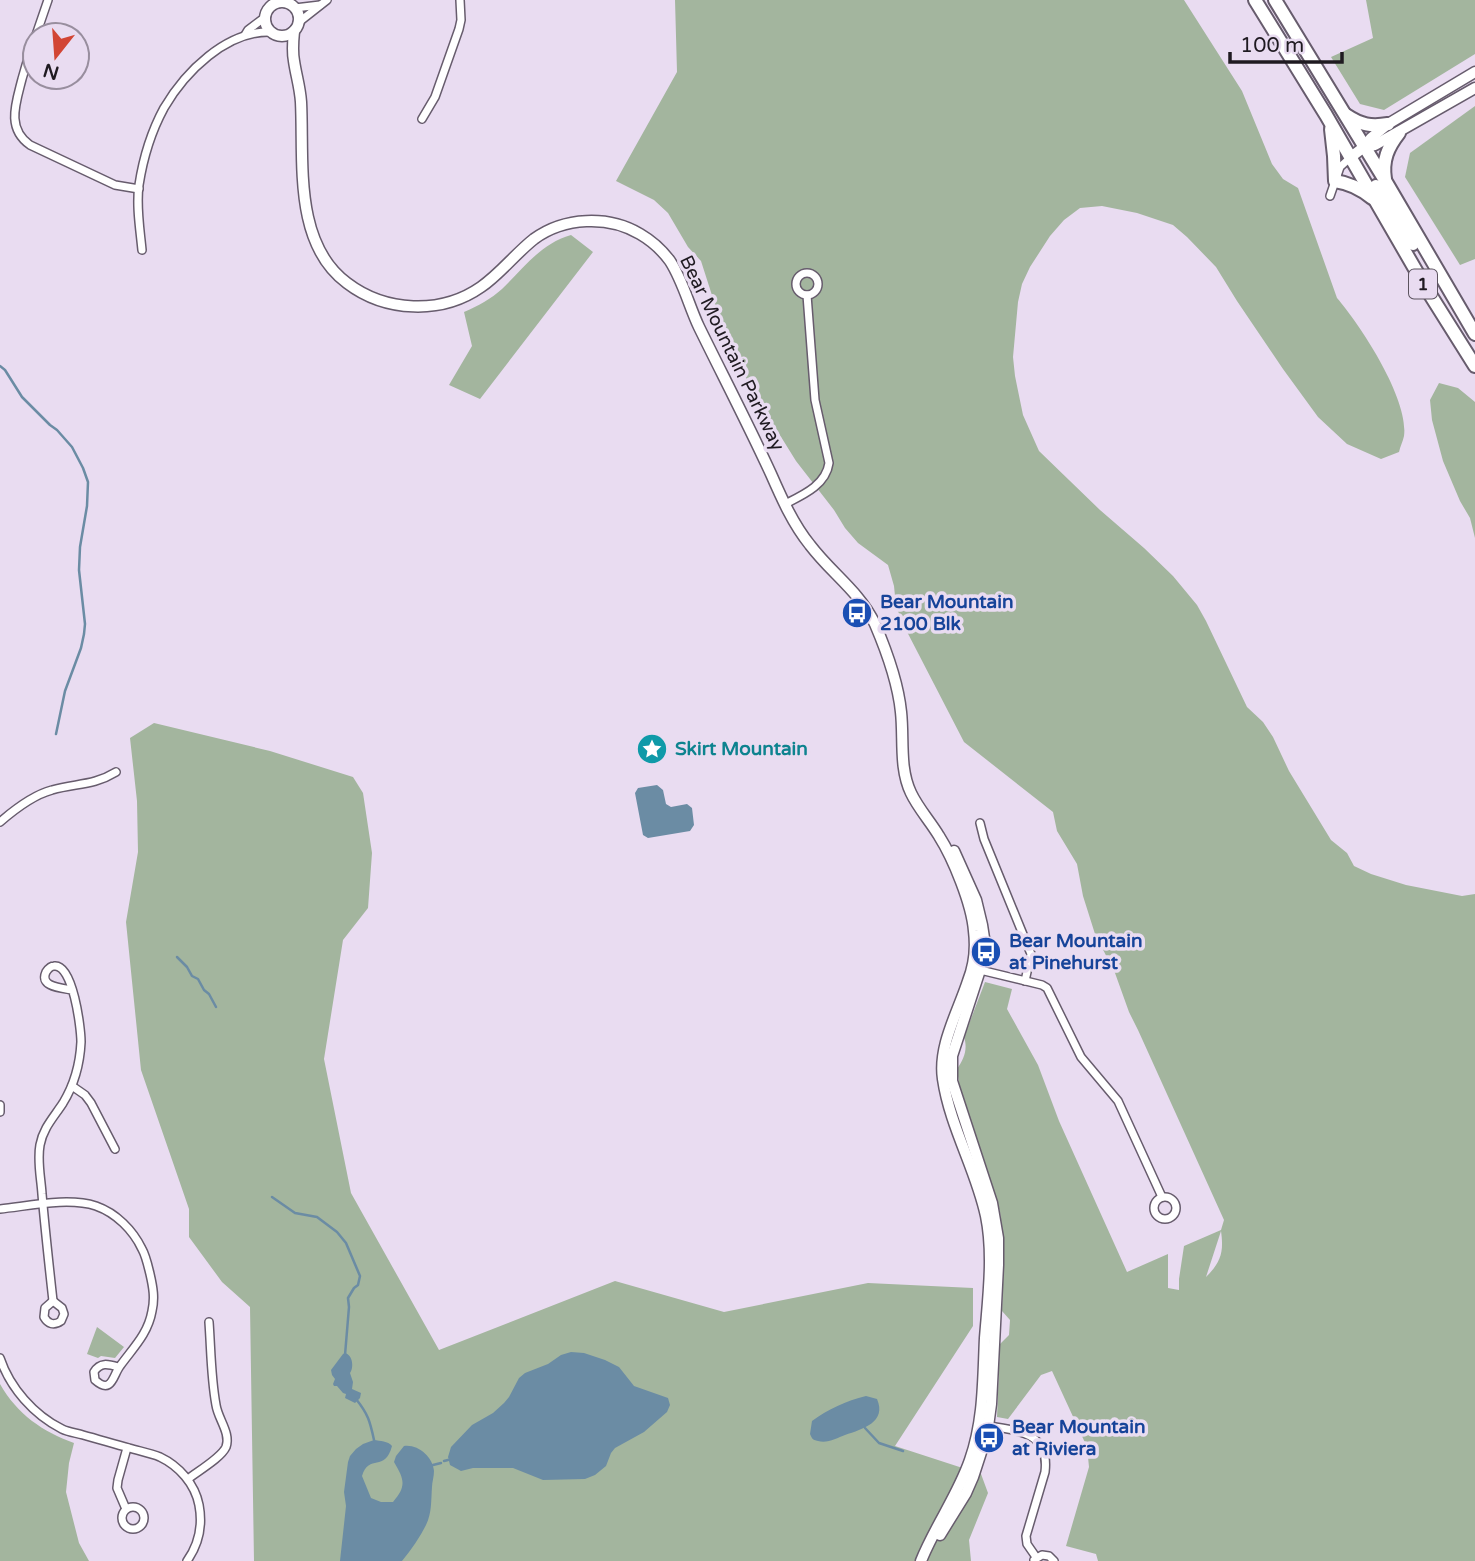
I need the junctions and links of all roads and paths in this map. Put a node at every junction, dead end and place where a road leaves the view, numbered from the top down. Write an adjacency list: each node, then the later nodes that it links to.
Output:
1 (48, 0): 10 (street)
2 (460, 0): 20 (street)
3 (1255, 0): 19 (highway, 1)
4 (1275, 0): 18 (highway, 1)
5 (284, 1): 7 (street); 8 (street)
6 (323, 2): 8 (street); 11 (street)
7 (270, 3): 9 (street)
8 (295, 8): 11 (street)
9 (264, 18): 12 (street); 13 (street)
10 (40, 21)
11 (296, 26): 12 (street); 14 (street, Bear Mountain Parkway)
12 (274, 34): 13 (street); 14 (street, Bear Mountain Parkway)
13 (245, 35): 27 (street)
14 (293, 58): 35 (street, Bear Mountain Parkway)
15 (1475, 72): 21 (street)
16 (21, 83): 27 (street)
17 (1475, 88): 22 (street)
18 (1343, 113): 21 (highway); 23 (highway, 1)
19 (1326, 115): 24 (highway, 1); 25 (highway)
20 (422, 119)
21 (1388, 124): 23 (street)
22 (1399, 132): 23 (street); 26 (highway)
23 (1364, 147): 24 (street); 26 (highway, 1)
24 (1351, 157): 25 (street); 29 (highway, 1); 31 (highway)
25 (1335, 181): 28 (street); 29 (highway)
26 (1386, 182): 31 (highway, 1)
27 (139, 189): 30 (street)
28 (1330, 196)
29 (1375, 200): 34 (highway, 1)
30 (142, 250)
31 (1444, 282): 33 (highway, 1)
32 (807, 295): 35 (street)
33 (1475, 334)
34 (1475, 366)
35 (785, 504): 39 (street, Bear Mountain Parkway)
36 (116, 772): 37 (street)
37 (0, 822)
38 (980, 823): 40 (street)
39 (976, 969): 40 (street); 53 (street, Bear Mountain Parkway)
40 (1025, 981): 46 (street)
41 (72, 990): 42 (street)
42 (72, 1086): 45 (street); 47 (street)
43 (0, 1105): 44 (street)
44 (0, 1112)
45 (115, 1149)
46 (1162, 1197)
47 (43, 1204): 48 (street); 49 (street); 52 (street)
48 (0, 1209)
49 (52, 1301)
50 (209, 1322): 55 (street)
51 (0, 1358): 54 (street)
52 (118, 1367)
53 (984, 1425): 57 (street); 59 (street, Bear Mountain Parkway); 60 (street, Bear Mountain Parkway)
54 (127, 1448): 55 (street); 56 (street)
55 (188, 1479): 58 (street)
56 (126, 1509)
57 (1035, 1559): 61 (street)
58 (187, 1561)
59 (921, 1561)
60 (928, 1561)
61 (1054, 1561)

